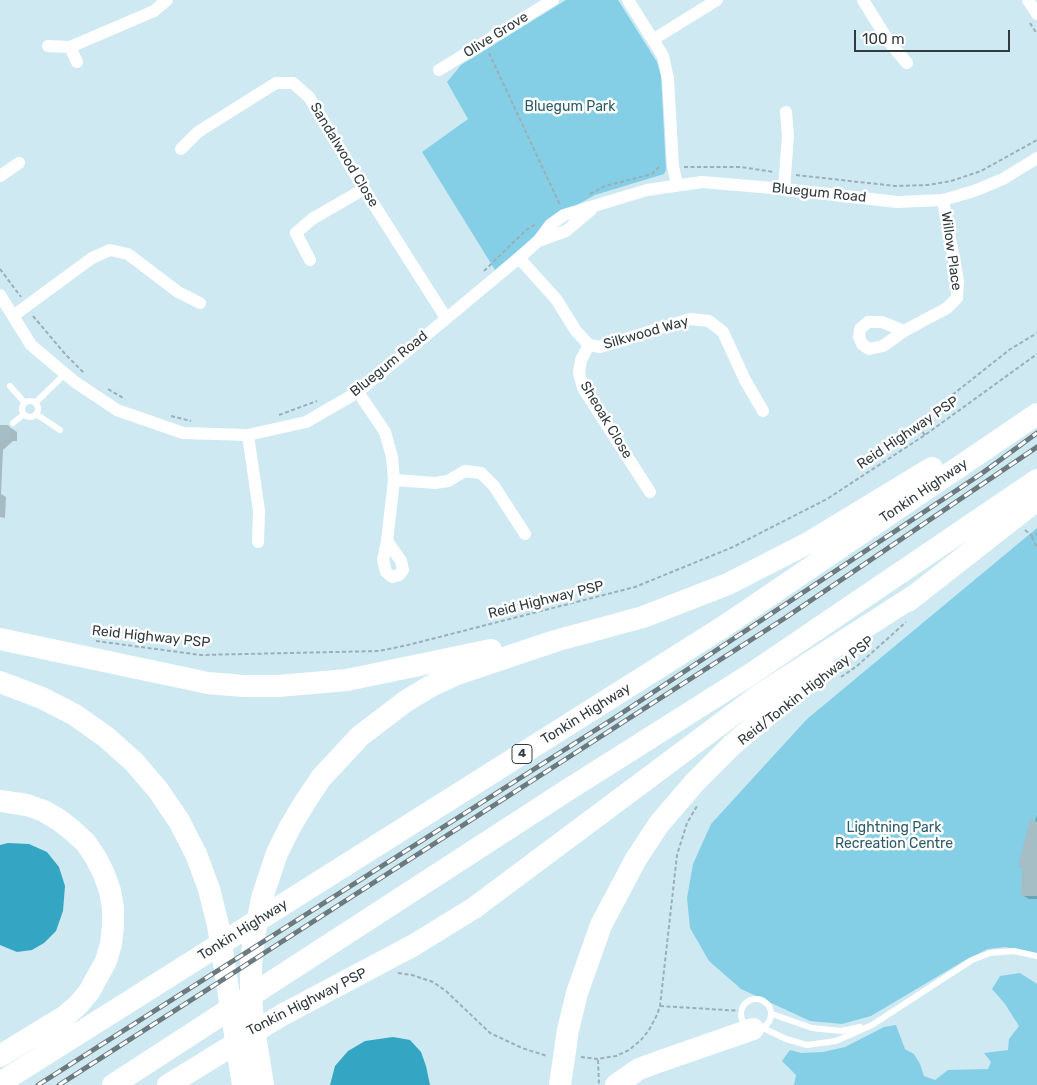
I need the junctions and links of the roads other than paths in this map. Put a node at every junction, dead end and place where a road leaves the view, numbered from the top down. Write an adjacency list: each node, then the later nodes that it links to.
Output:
1 (166, 0): 10 (street)
2 (553, 0): 13 (street, Olive Grove)
3 (628, 0): 8 (street)
4 (717, 0): 8 (street)
5 (863, 0): 12 (street)
6 (1028, 0): 7 (street)
7 (1037, 14)
8 (654, 39): 19 (street)
9 (48, 46): 10 (street)
10 (70, 48): 11 (street)
11 (77, 62)
12 (907, 63)
13 (439, 70)
14 (786, 112): 21 (street)
15 (181, 149): 20 (street, Sandalwood Close)
16 (1037, 158): 22 (street, Bluegum Road)
17 (19, 163): 18 (street)
18 (0, 176)
19 (677, 185): 21 (street, Bluegum Road); 23 (street, Bluegum Road)
20 (364, 188): 24 (street); 28 (street, Sandalwood Close)
21 (784, 189): 22 (street, Bluegum Road)
22 (943, 200): 29 (street, Willow Place)
23 (519, 258): 28 (street, Bluegum Road); 30 (street, Silkwood Way)
24 (310, 260)
25 (0, 295): 27 (street, Bluegum Road)
26 (200, 303): 27 (street)
27 (13, 316): 31 (street, Bluegum Road)
28 (446, 318): 33 (street, Bluegum Road)
29 (904, 331)
30 (589, 345): 37 (street, Silkwood Way); 46 (street, Sheoak Close)
31 (66, 373): 36 (lane); 43 (street, Bluegum Road)
32 (10, 386): 35 (lane)
33 (358, 392): 43 (street, Bluegum Road); 44 (street)
34 (1037, 399): 53 (highway)
35 (25, 403): 36 (lane); 38 (lane)
36 (35, 403): 39 (lane)
37 (762, 411)
38 (24, 414): 39 (lane); 41 (lane)
39 (36, 414): 42 (lane)
40 (1037, 414): 63 (highway, Tonkin Highway / 4)
41 (13, 423)
42 (60, 430)
43 (248, 435): 50 (street)
44 (394, 480): 48 (street); 49 (street)
45 (1037, 480): 65 (highway)
46 (650, 492)
47 (1037, 500): 51 (highway)
48 (525, 534)
49 (387, 541)
50 (258, 542)
51 (920, 592): 66 (highway); 68 (highway)
52 (0, 639): 53 (highway)
53 (550, 642): 62 (highway)
54 (0, 682): 62 (highway)
55 (0, 801): 60 (highway)
56 (1037, 956): 59 (lane)
57 (772, 1014): 58 (lane); 58 (lane); 59 (lane)
58 (753, 1023): 59 (lane); 69 (highway)
59 (872, 1025)
60 (0, 1056)
61 (0, 1070): 64 (highway)
62 (247, 1070): 67 (highway)
63 (0, 1083)
64 (20, 1085)
65 (113, 1085)
66 (168, 1085)
67 (262, 1085)
68 (560, 1085)
69 (616, 1085)

